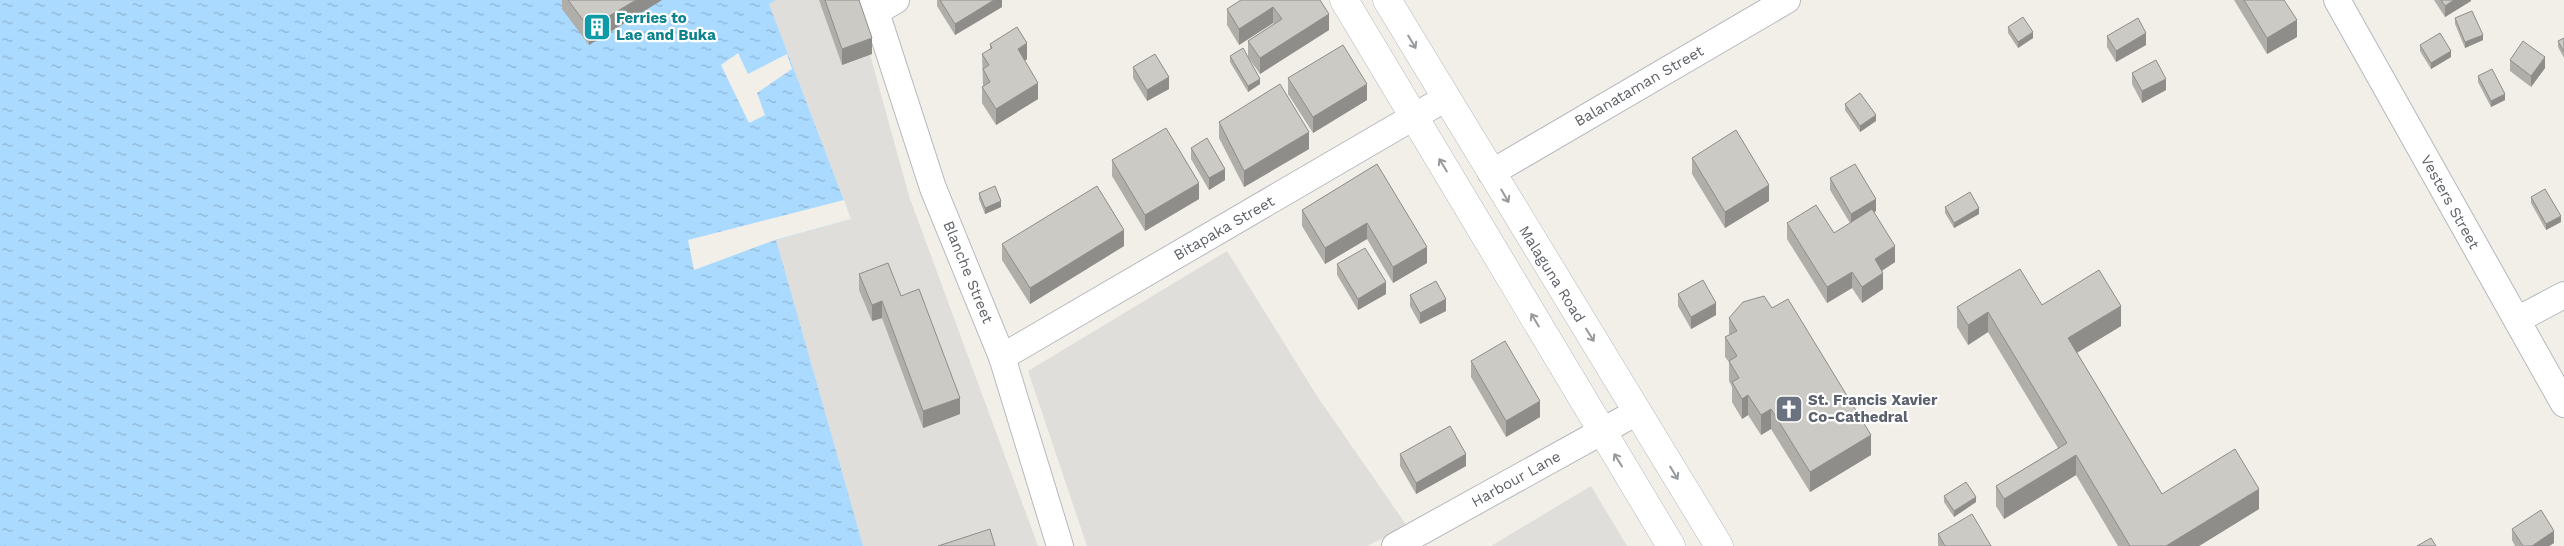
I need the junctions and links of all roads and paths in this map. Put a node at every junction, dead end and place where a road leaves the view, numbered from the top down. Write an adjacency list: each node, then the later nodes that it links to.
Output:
1 (1344, 0): 7 (street)
2 (1387, 0): 6 (street, Malaguna Road, one-way to 6)
3 (1787, 0): 8 (street, Balanataman Street)
4 (2337, 0): 10 (street, Vesters Street)
5 (881, 4): 11 (street, Blanche Street)
6 (1446, 98): 7 (street, Bitapaka Street); 8 (street, Malaguna Road)
7 (1415, 117): 11 (street, Bitapaka Street); 14 (street, one-way to 7)
8 (1491, 173): 13 (street, Malaguna Road, one-way to 13)
9 (2564, 295): 10 (street)
10 (2517, 320): 12 (street, Vesters Street)
11 (1002, 357): 15 (street, Blanche Street)
12 (2564, 404)
13 (1637, 412): 14 (street, Harbour Lane); 18 (street, Malaguna Road, one-way to 18)
14 (1600, 432): 16 (street, Harbour Lane); 17 (street, one-way to 14)
15 (1060, 546)
16 (1395, 546)
17 (1671, 546)
18 (1719, 546)

